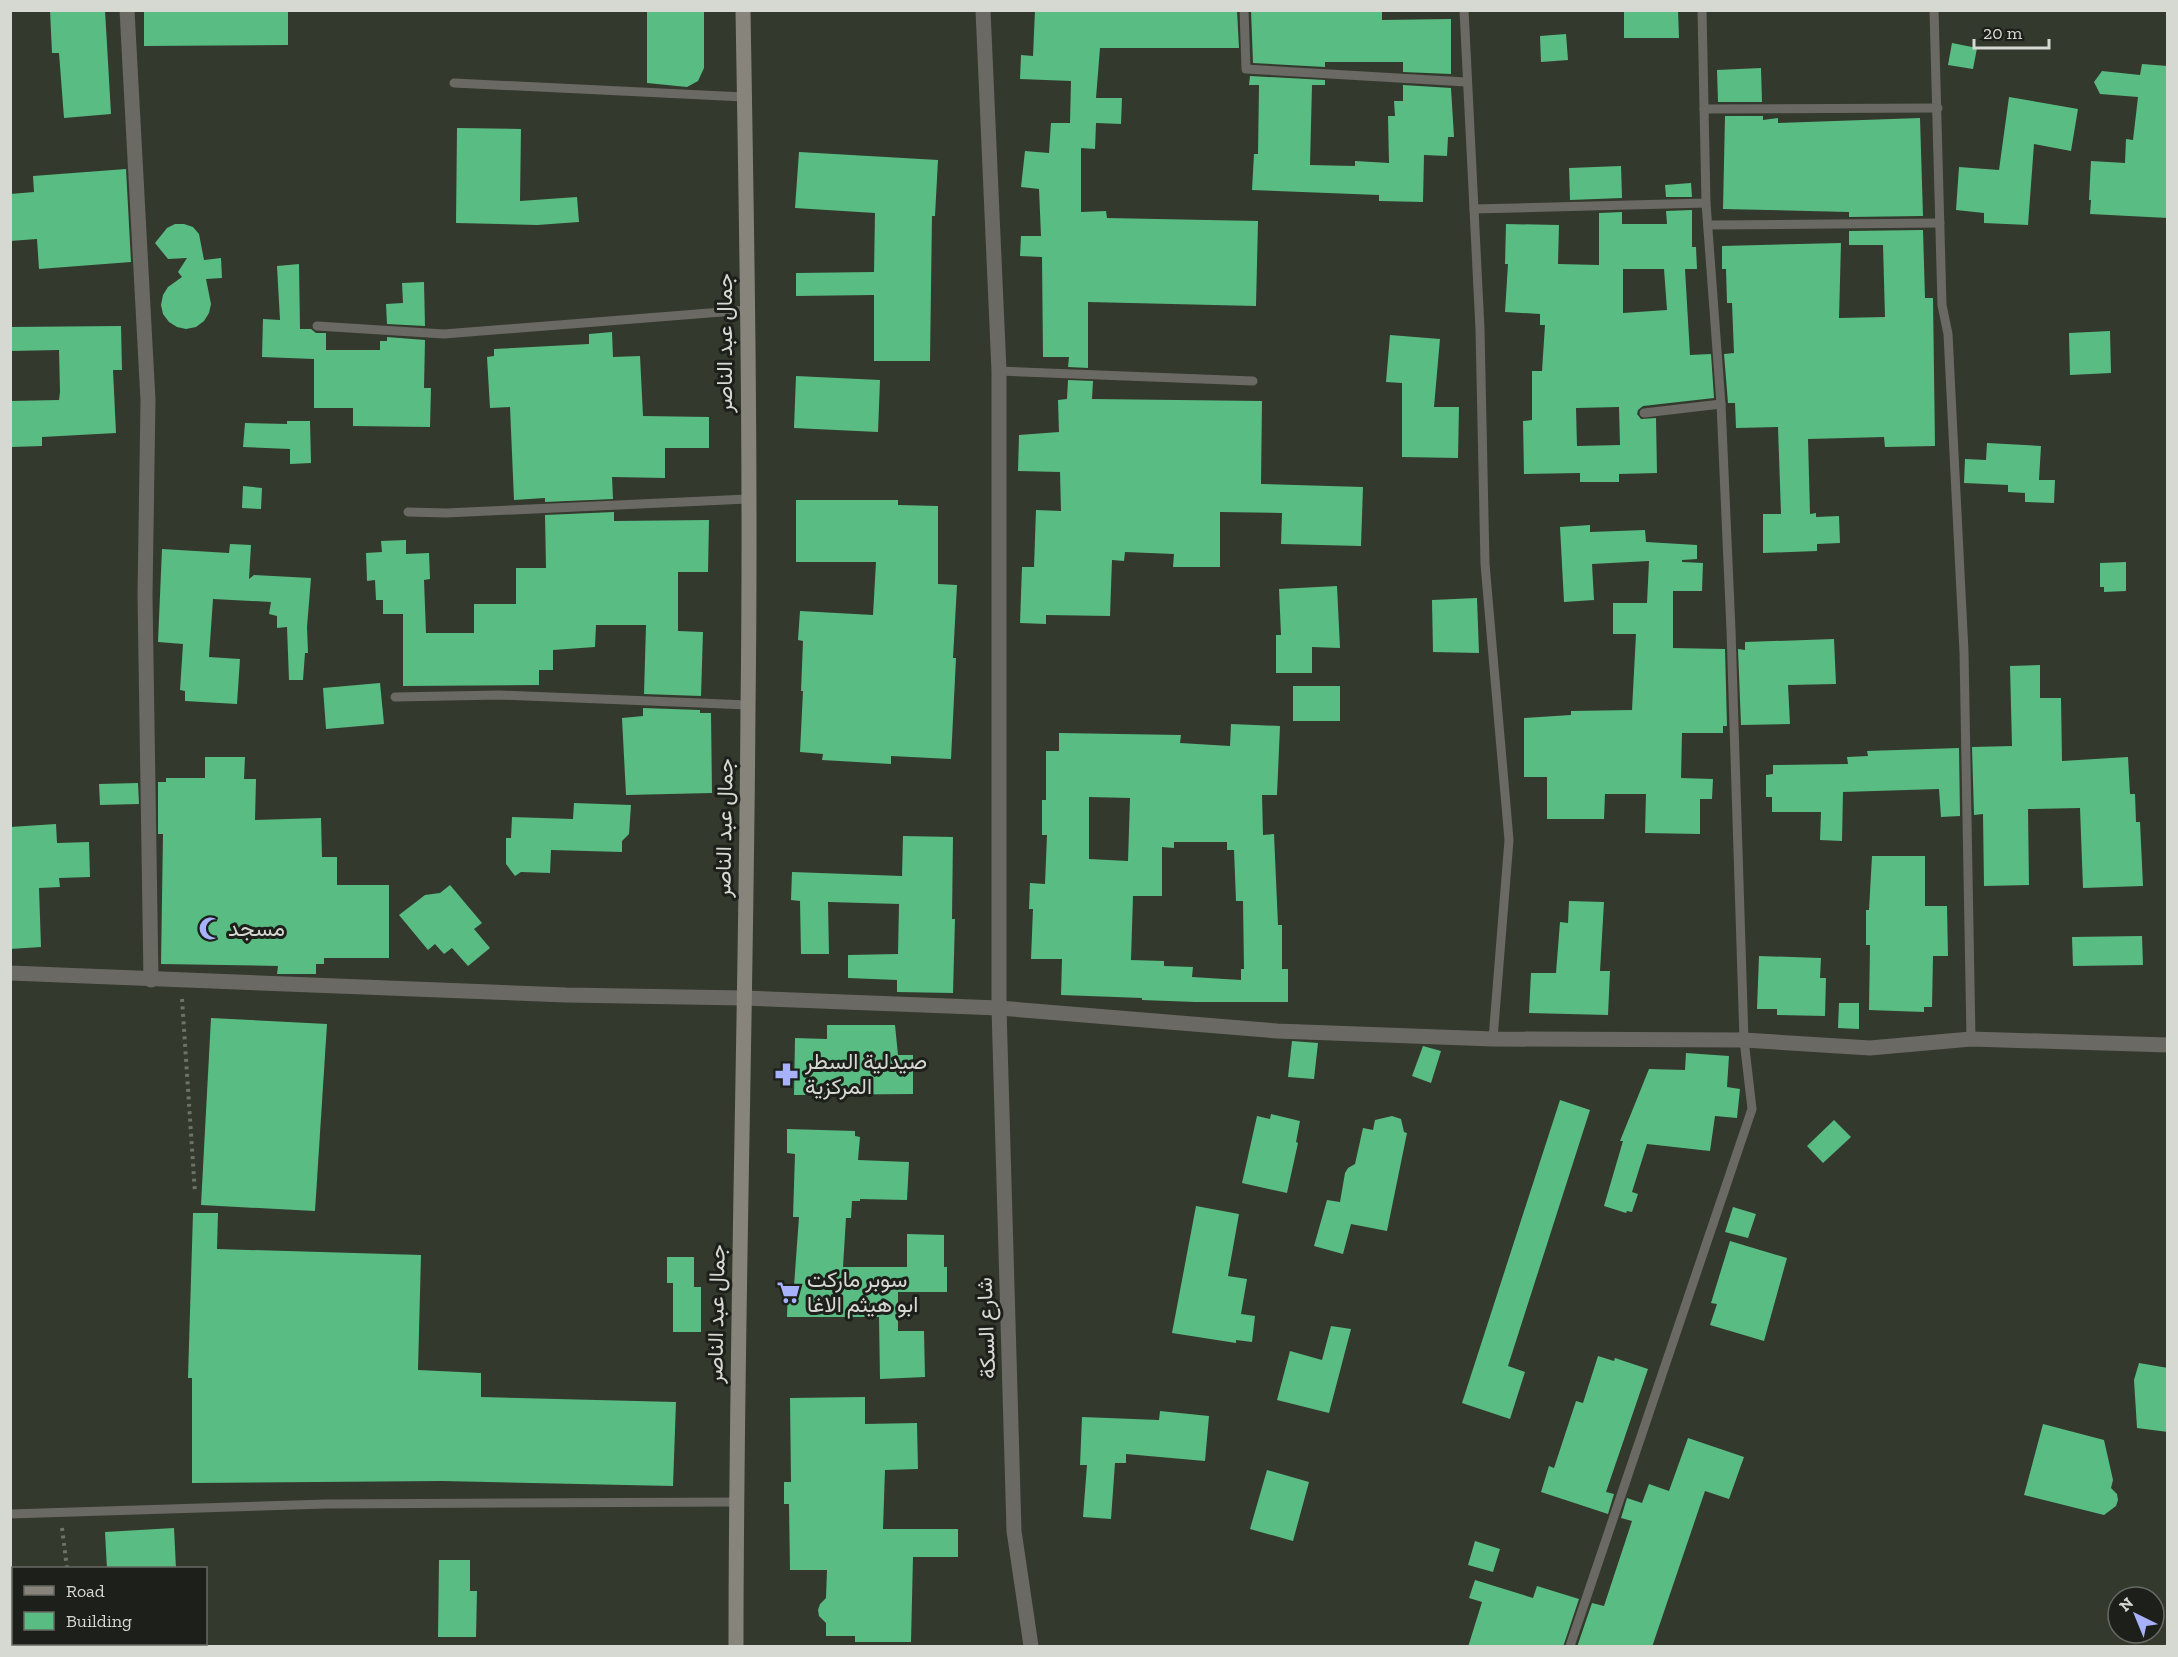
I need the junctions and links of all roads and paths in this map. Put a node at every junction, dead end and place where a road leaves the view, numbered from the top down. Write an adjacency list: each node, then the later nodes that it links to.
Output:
1 (127, 10): 28 (street)
2 (742, 10): 10 (main road, جمال عبد الناصر)
3 (983, 10): 19 (street, شارع السكة)
4 (1244, 10): 8 (lane)
5 (1464, 10): 8 (lane)
6 (1702, 10): 12 (lane)
7 (1934, 10): 11 (lane)
8 (1466, 82): 14 (lane)
9 (454, 84): 10 (lane)
10 (744, 97): 17 (main road, جمال عبد الناصر)
11 (1938, 108): 12 (lane); 15 (lane)
12 (1704, 109): 13 (lane)
13 (1706, 203): 14 (lane); 16 (lane)
14 (1474, 209): 32 (lane)
15 (1940, 223): 16 (lane); 33 (lane)
16 (1708, 225): 21 (lane)
17 (747, 310): 18 (lane); 23 (main road, جمال عبد الناصر)
18 (317, 326)
19 (999, 370): 20 (lane); 31 (street, شارع السكة)
20 (1253, 381)
21 (1722, 404): 22 (lane); 34 (lane)
22 (1644, 413)
23 (748, 499): 24 (lane); 26 (main road, جمال عبد الناصر)
24 (408, 512)
25 (395, 697): 26 (lane)
26 (748, 705): 30 (main road, جمال عبد الناصر)
27 (10, 973): 28 (street)
28 (151, 980): 29 (street)
29 (181, 980): 30 (street); 36 (path)
30 (744, 998): 31 (street); 37 (main road, جمال عبد الناصر)
31 (999, 1008): 32 (street); 42 (street, شارع السكة)
32 (1493, 1039): 34 (street)
33 (1971, 1039): 34 (street); 35 (street)
34 (1744, 1040): 43 (lane)
35 (2168, 1045)
36 (195, 1193)
37 (736, 1502): 38 (lane); 41 (main road, جمال عبد الناصر)
38 (60, 1512): 39 (lane); 40 (path)
39 (10, 1514)
40 (67, 1567)
41 (736, 1647)
42 (1031, 1647)
43 (1570, 1647)

